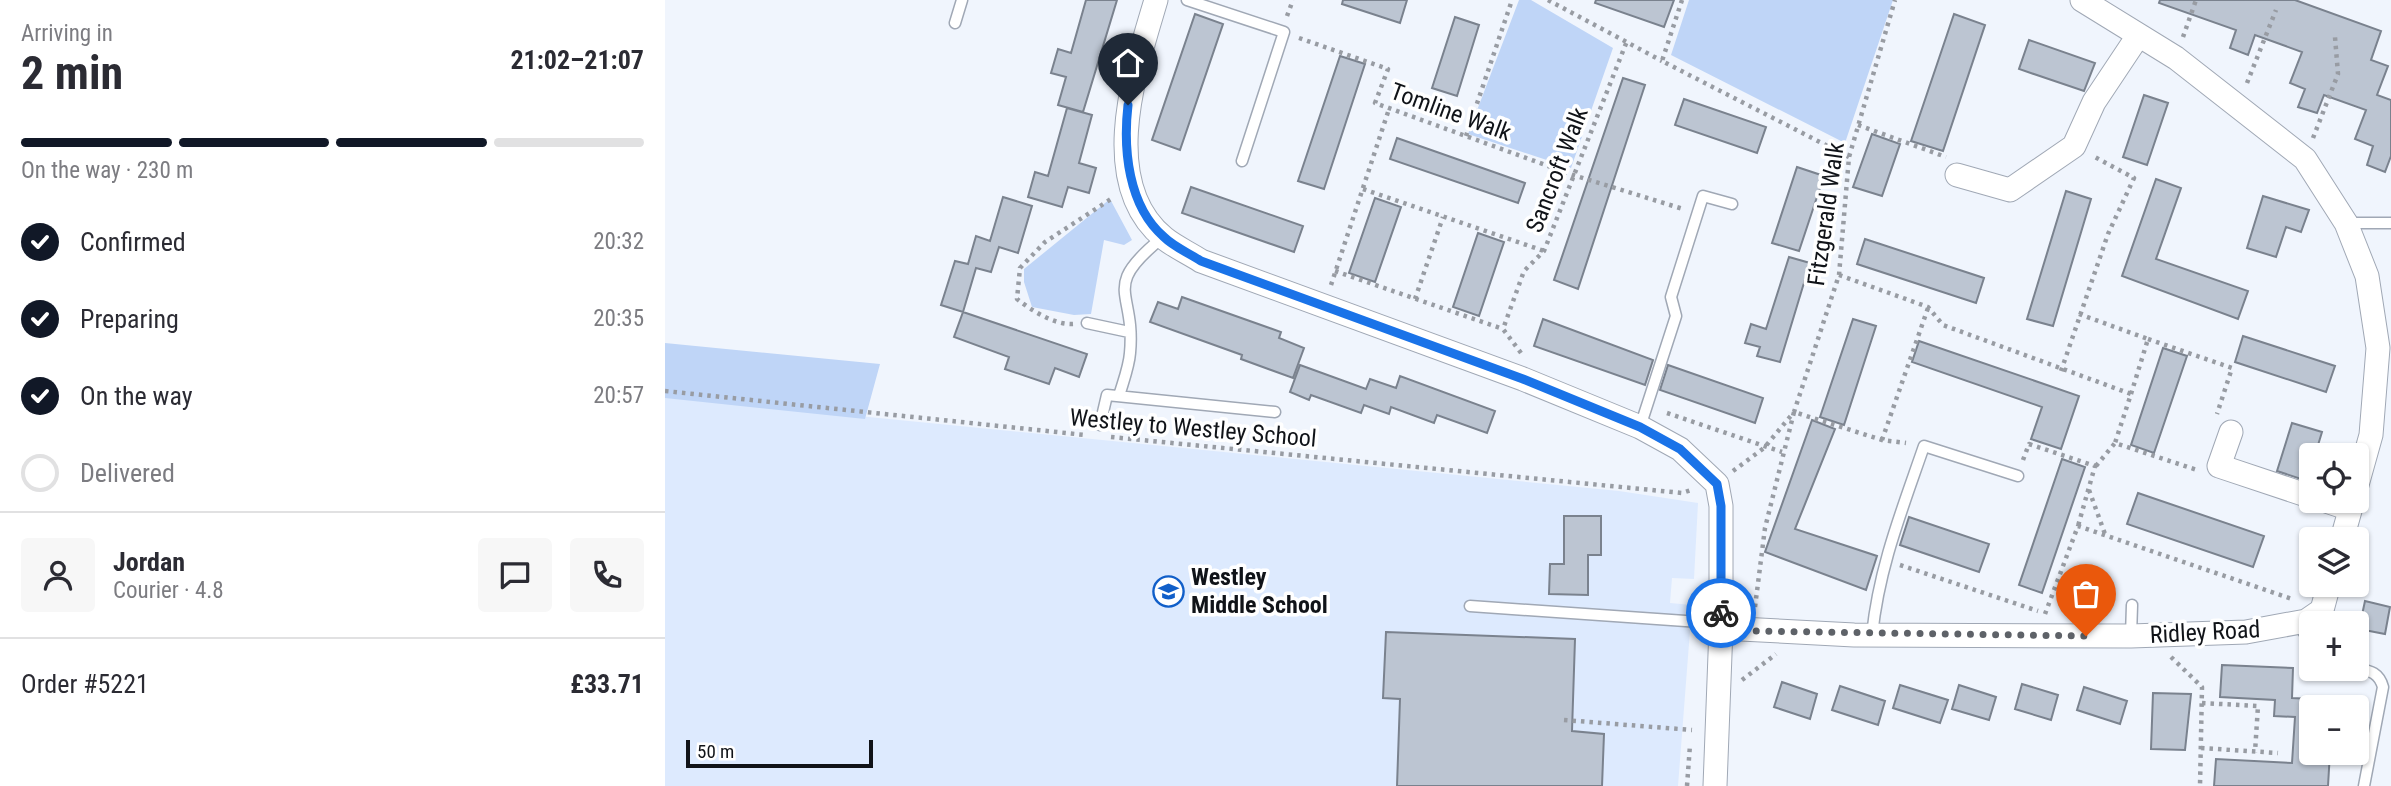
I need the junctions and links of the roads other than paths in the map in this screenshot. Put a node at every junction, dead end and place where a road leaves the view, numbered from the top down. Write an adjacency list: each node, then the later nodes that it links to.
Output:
1 (962, 0): 5 (lane)
2 (1156, 0): 12 (street)
3 (1187, 0): 7 (lane)
4 (2082, 0): 6 (street)
5 (955, 23)
6 (2139, 36): 8 (street); 10 (street)
7 (1242, 162)
8 (1957, 175)
9 (1732, 204): 17 (lane)
10 (2346, 223): 11 (lane); 20 (street)
11 (2391, 223)
12 (1163, 237): 14 (lane); 17 (street)
13 (1087, 323): 14 (lane)
14 (1129, 332): 15 (lane)
15 (1119, 396): 16 (lane); 18 (lane)
16 (1275, 412)
17 (1640, 427): 26 (street)
18 (1098, 430)
19 (2231, 432): 22 (street)
20 (2369, 443)
21 (2018, 476): 27 (lane)
22 (2299, 493)
23 (2132, 605): 28 (lane)
24 (1470, 606): 26 (lane)
25 (2299, 625): 28 (street, Ridley Road)
26 (1721, 628): 27 (street, Ridley Road); 30 (street)
27 (1873, 635): 28 (street, Ridley Road)
28 (2131, 636)
29 (2369, 670): 31 (lane)
30 (1715, 786)
31 (2364, 786)

